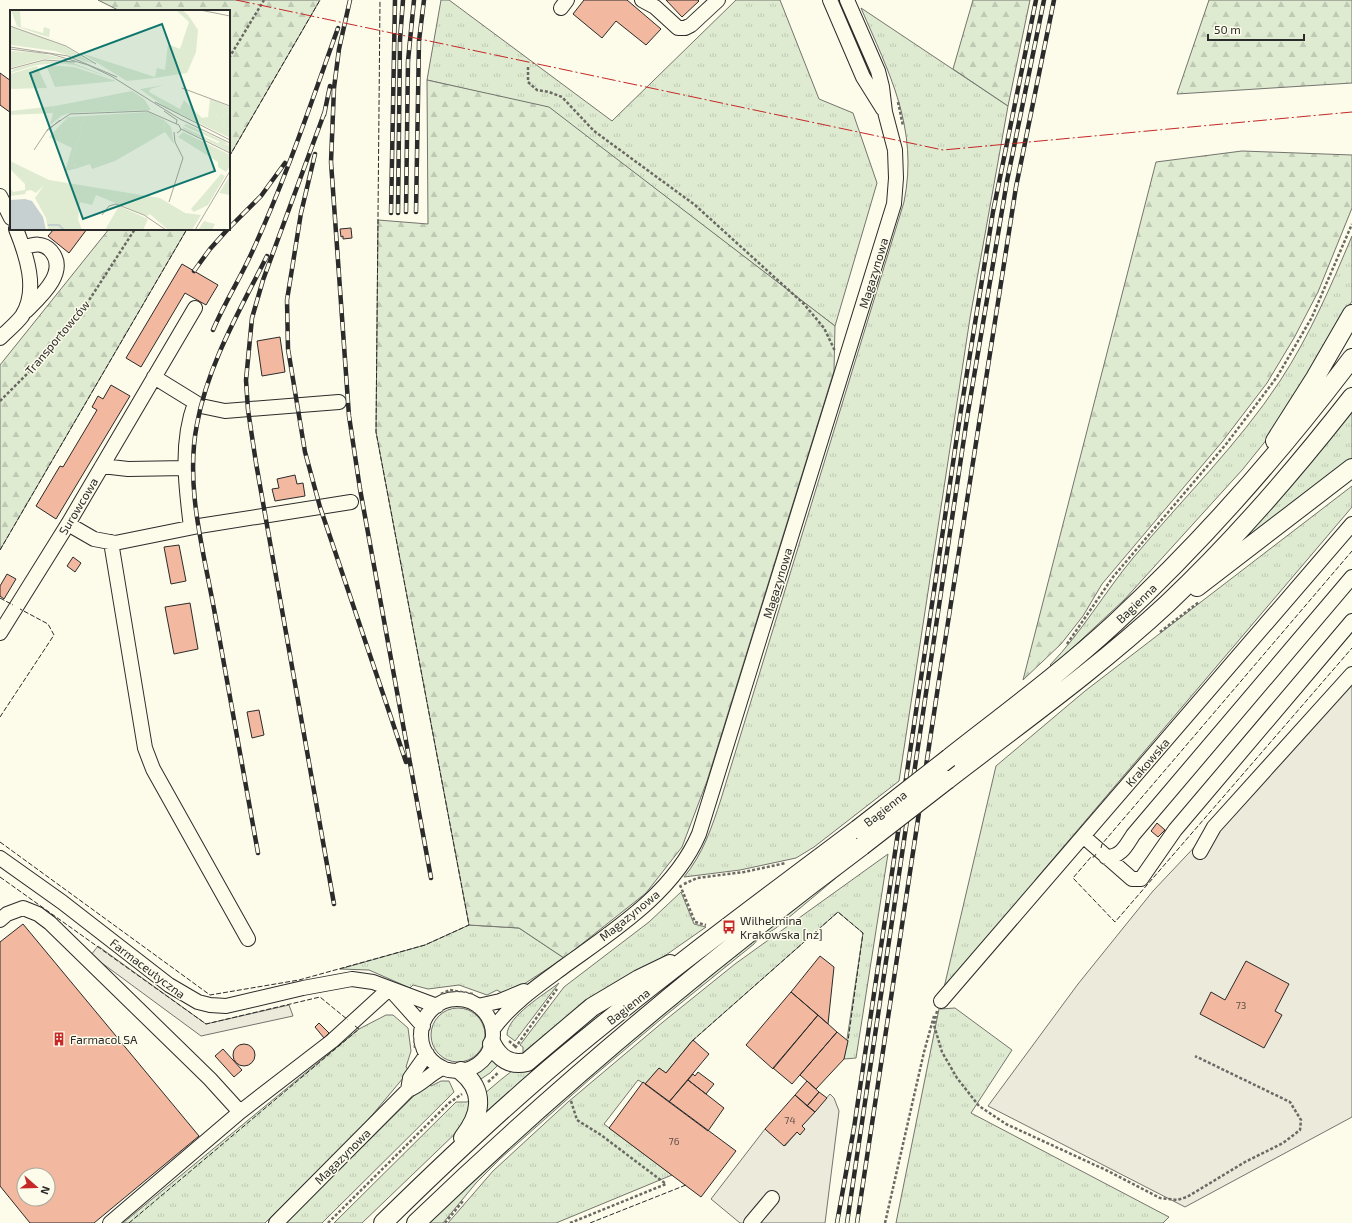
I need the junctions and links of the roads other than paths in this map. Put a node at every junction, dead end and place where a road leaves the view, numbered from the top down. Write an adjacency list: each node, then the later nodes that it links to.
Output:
1 (642, 0): 2 (street)
2 (718, 0)
3 (830, 0): 5 (street, Magazynowa)
4 (847, 0): 5 (street, Magazynowa)
5 (885, 112): 40 (street, Magazynowa)
6 (0, 196): 7 (street)
7 (10, 216)
8 (16, 230): 9 (street)
9 (23, 248): 12 (street); 12 (street)
10 (196, 308): 15 (street, Surowcowa)
11 (1352, 314): 22 (main road)
12 (22, 315): 13 (street)
13 (0, 338)
14 (1352, 358): 22 (main road, Bagienna)
15 (154, 377): 18 (street); 19 (street, Surowcowa)
16 (1352, 397): 29 (main road, Bagienna)
17 (339, 402): 18 (street)
18 (195, 403): 20 (street)
19 (102, 466): 20 (street); 24 (street, Surowcowa)
20 (186, 468): 26 (street)
21 (1352, 468): 29 (main road)
22 (1238, 498): 39 (main road, Bagienna, bridge)
23 (351, 502): 26 (street)
24 (68, 524): 27 (street); 31 (street, Surowcowa)
25 (1352, 524): 33 (street, Krakowska)
26 (191, 528): 27 (street)
27 (111, 542): 38 (street)
28 (1352, 577): 35 (street)
29 (1167, 604): 57 (main road, Bagienna, bridge)
30 (1352, 621): 35 (street)
31 (0, 633)
32 (1352, 674): 34 (street)
33 (1083, 836): 35 (street); 44 (street, Krakowska)
34 (1200, 852)
35 (1106, 857)
36 (0, 858): 41 (street, Farmaceutyczna)
37 (0, 920): 51 (street)
38 (248, 939)
39 (686, 960): 46 (main road); 52 (main road, Bagienna)
40 (535, 987): 42 (street, Magazynowa); 46 (street, Magazynowa)
41 (389, 988): 43 (street, Farmaceutyczna); 45 (street, Farmaceutyczna); 51 (street)
42 (477, 1000): 43 (street); 46 (street)
43 (437, 1001): 45 (street)
44 (941, 1001)
45 (418, 1029): 47 (street)
46 (492, 1036): 49 (street)
47 (427, 1054): 48 (street); 50 (street, Magazynowa)
48 (443, 1068): 49 (street); 50 (street, Magazynowa)
49 (461, 1071): 52 (main road)
50 (408, 1090): 55 (street, Magazynowa)
51 (240, 1112): 54 (street)
52 (439, 1168): 56 (main road, Bagienna)
53 (772, 1198): 58 (street)
54 (110, 1223)
55 (276, 1223)
56 (383, 1223)
57 (416, 1223)
58 (751, 1223)

